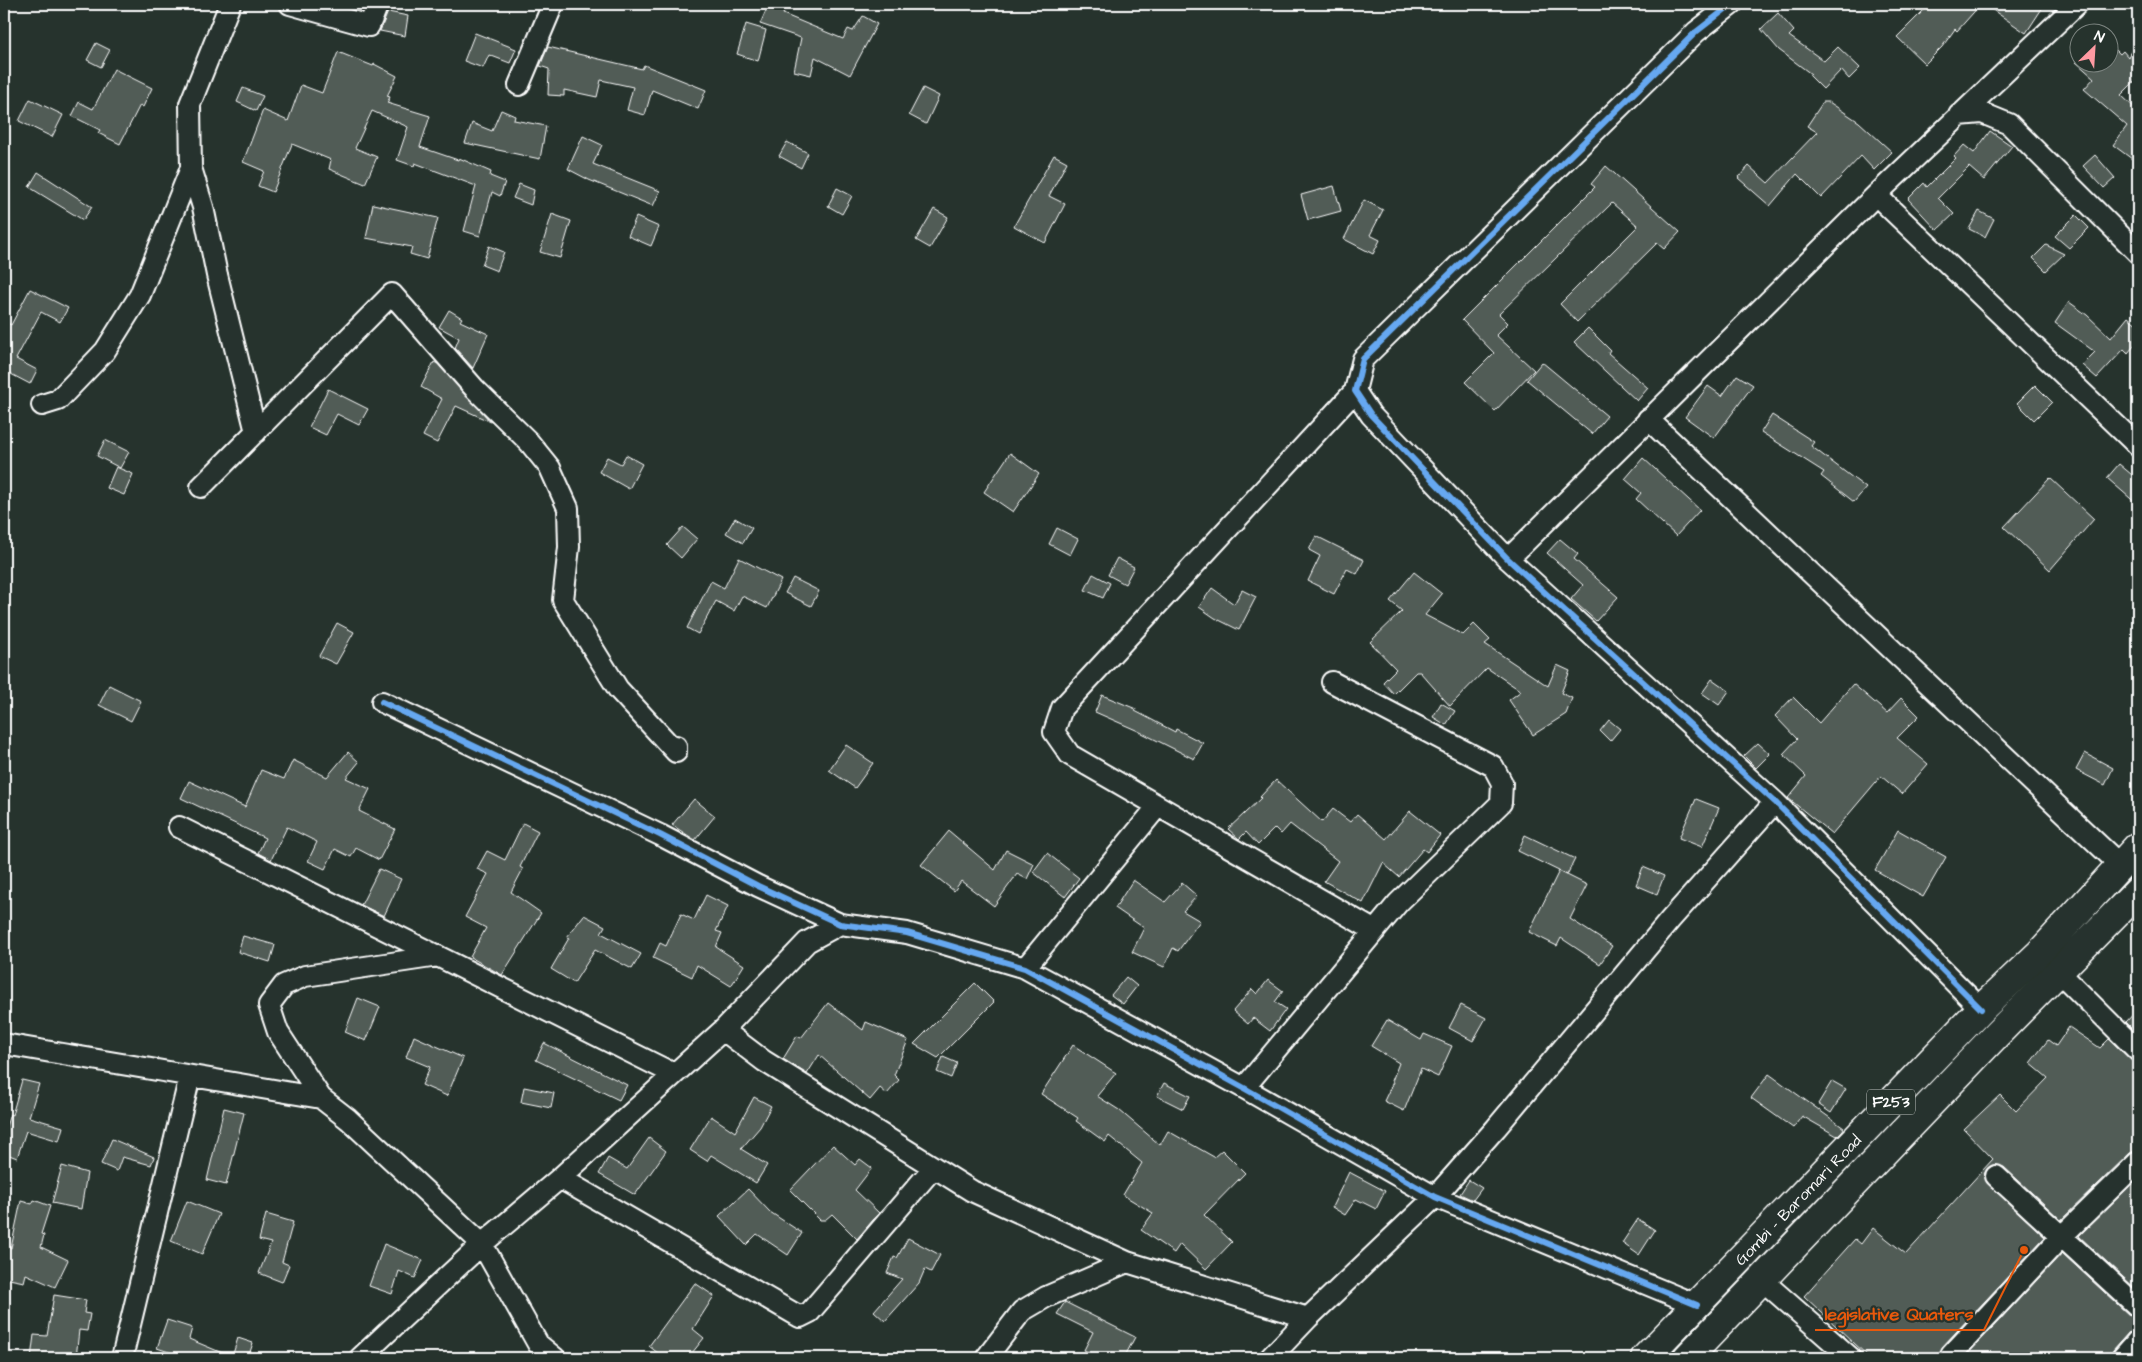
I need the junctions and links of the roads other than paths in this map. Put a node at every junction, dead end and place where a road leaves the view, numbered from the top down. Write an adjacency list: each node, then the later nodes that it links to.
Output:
1 (230, 4): 9 (street)
2 (290, 4): 3 (street)
3 (378, 4)
4 (553, 4): 7 (street)
5 (1732, 4): 12 (street)
6 (2078, 4): 8 (street)
7 (519, 85)
8 (1959, 116): 10 (street); 11 (street)
9 (191, 168): 13 (street); 15 (street)
10 (1876, 195): 14 (street); 16 (street)
11 (2138, 253)
12 (1354, 391): 18 (street); 23 (street)
13 (42, 405)
14 (1648, 419): 18 (street); 25 (street)
15 (256, 432): 17 (street); 21 (street)
16 (2138, 446)
17 (201, 487)
18 (1508, 559): 22 (street)
19 (1332, 682): 28 (street)
20 (382, 702): 27 (street)
21 (676, 746)
22 (1775, 802): 32 (street); 46 (street)
23 (1158, 806): 28 (street); 30 (street)
24 (179, 827): 29 (street)
25 (2129, 856): 32 (main road, Gombi - Baromari Road / F253)
26 (2138, 891): 31 (main road, Gombi - Baromari Road / F253)
27 (840, 924): 30 (street); 33 (street)
28 (1375, 931): 38 (street)
29 (438, 956): 36 (street); 39 (street)
30 (1025, 968): 38 (street)
31 (2058, 972): 35 (street); 41 (main road, Gombi - Baromari Road / F253)
32 (1981, 1008): 40 (main road, Gombi - Baromari Road / F253)
33 (723, 1030): 36 (street); 43 (street)
34 (4, 1044): 37 (street)
35 (2138, 1051)
36 (674, 1074): 45 (street)
37 (190, 1076): 39 (street); 56 (street)
38 (1244, 1088): 46 (street)
39 (321, 1098): 48 (street)
40 (1880, 1113): 41 (main road); 51 (main road, Gombi - Baromari Road / F253)
41 (1901, 1136): 50 (main road, Gombi - Baromari Road / F253)
42 (2138, 1162): 47 (street)
43 (934, 1167): 45 (street); 49 (street)
44 (1996, 1176): 47 (street)
45 (560, 1178): 48 (street)
46 (1435, 1197): 51 (street); 53 (street)
47 (2062, 1236): 52 (street); 55 (street)
48 (482, 1244): 57 (street); 58 (street)
49 (1127, 1262): 53 (street); 59 (street)
50 (1763, 1281): 62 (main road, Gombi - Baromari Road / F253); 63 (street)
51 (1697, 1305): 61 (main road, Gombi - Baromari Road / F253)
52 (2138, 1307)
53 (1308, 1318): 60 (street)
54 (2138, 1340): 64 (street)
55 (1950, 1355)
56 (122, 1358)
57 (360, 1358)
58 (555, 1358)
59 (986, 1358)
60 (1270, 1358)
61 (1645, 1358)
62 (1686, 1358)
63 (1851, 1358)
64 (2122, 1358)

